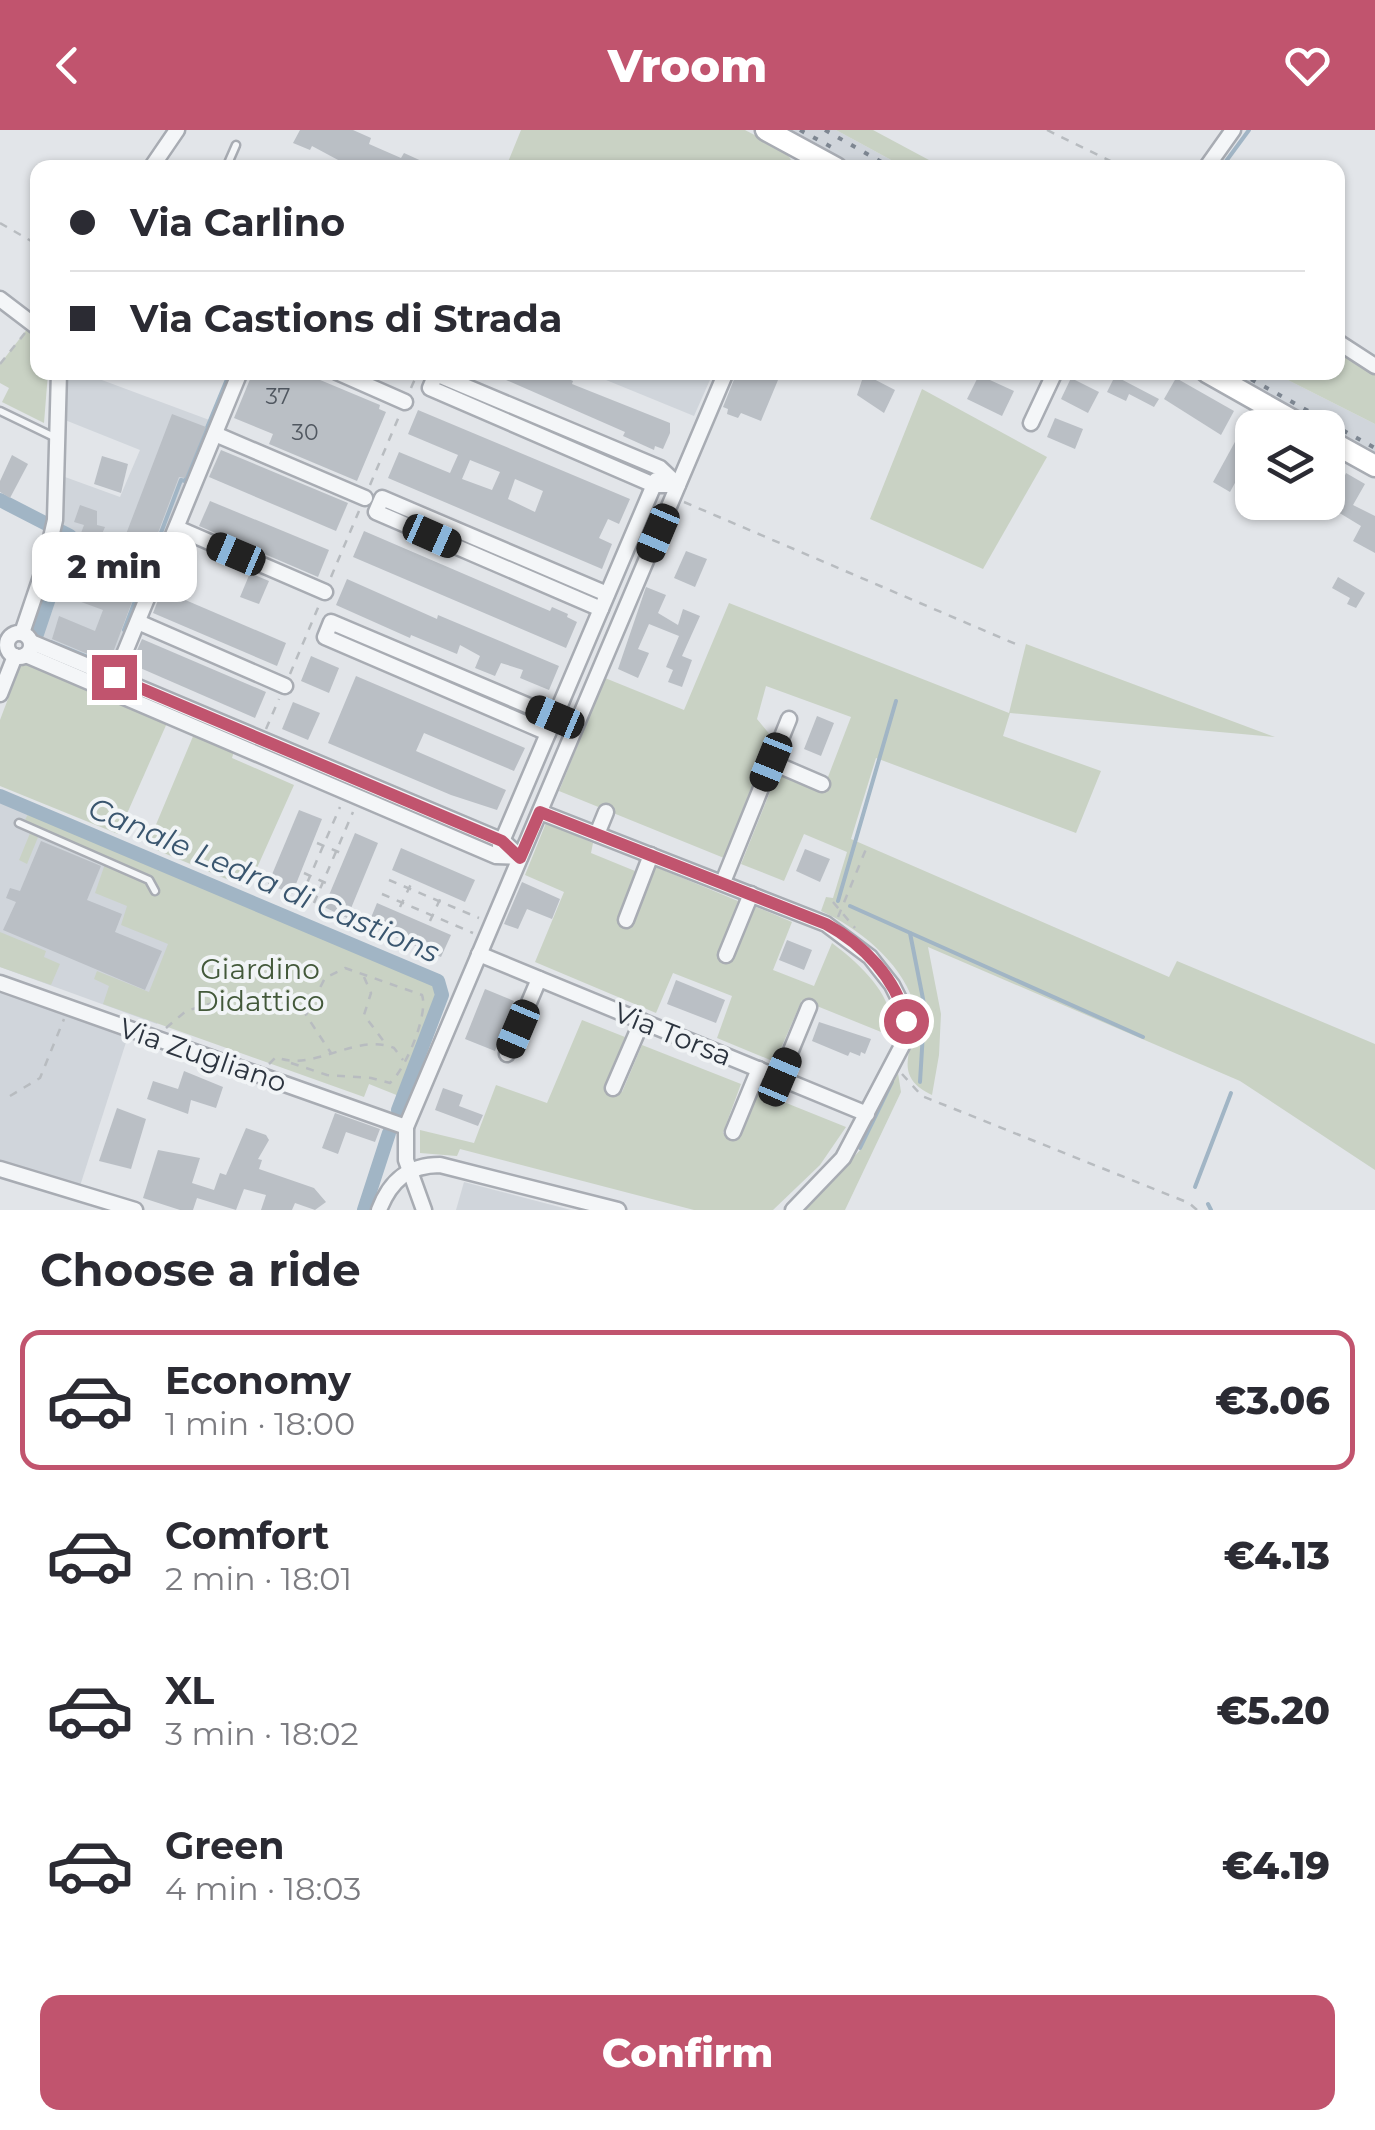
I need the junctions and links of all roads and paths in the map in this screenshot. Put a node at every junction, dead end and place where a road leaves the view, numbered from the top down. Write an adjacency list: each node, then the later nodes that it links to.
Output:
1 (176, 130): 6 (street)
2 (766, 130): 8 (main road)
3 (1048, 130): 9 (path)
4 (1234, 130): 10 (street)
5 (236, 145): 7 (lane)
6 (156, 160)
7 (229, 160)
8 (815, 160)
9 (1108, 160)
10 (1212, 160)
11 (0, 224): 12 (path)
12 (30, 241)
13 (0, 299): 14 (street)
14 (30, 322)
15 (30, 331): 17 (path)
16 (1345, 347): 18 (street)
17 (0, 364)
18 (1375, 366)
19 (59, 380): 33 (street)
20 (237, 380): 32 (street)
21 (355, 380): 28 (street)
22 (415, 380): 28 (path)
23 (433, 380): 37 (street)
24 (450, 380): 36 (street)
25 (723, 380): 38 (street)
26 (1052, 380): 31 (street)
27 (1221, 380): 29 (main road)
28 (405, 402): 39 (path)
29 (1274, 410)
30 (0, 411): 33 (lane)
31 (1030, 423)
32 (215, 434): 39 (street); 40 (street)
33 (55, 438): 45 (street)
34 (1345, 449): 35 (main road)
35 (1375, 466)
36 (660, 468): 37 (street); 38 (street)
37 (654, 485): 38 (street); 42 (street)
38 (675, 492): 46 (path); 60 (street)
39 (364, 498): 41 (path)
40 (176, 528): 41 (street); 44 (street)
41 (325, 592): 48 (path)
42 (607, 594): 43 (street); 43 (street)
43 (601, 609): 51 (street)
44 (138, 622): 47 (street); 48 (street)
45 (14, 642): 47 (street); 49 (street)
46 (1018, 645)
47 (112, 683): 50 (street)
48 (285, 686): 54 (path)
49 (0, 694)
50 (185, 714): 54 (street); 56 (street)
51 (555, 717): 53 (street); 53 (street)
52 (789, 719): 55 (street)
53 (548, 733): 65 (street)
54 (262, 740): 56 (street)
55 (771, 762): 57 (street); 77 (street)
56 (310, 768): 58 (street); 59 (street)
57 (822, 784)
58 (353, 795): 62 (street); 67 (path); 69 (path)
59 (402, 798): 62 (lane); 65 (street)
60 (540, 812): 64 (street); 72 (street)
61 (606, 812): 64 (street)
62 (396, 814): 71 (street)
63 (19, 823): 79 (lane)
64 (598, 834): 70 (street)
65 (502, 841): 71 (street); 72 (street)
66 (317, 843): 67 (path)
67 (323, 846): 69 (path); 74 (path)
68 (866, 849): 84 (path)
69 (339, 852): 76 (path)
70 (651, 855): 77 (street); 88 (street)
71 (496, 856): 72 (street)
72 (520, 858): 89 (street)
73 (304, 873): 74 (path)
74 (310, 876): 76 (path); 82 (path)
75 (389, 880): 78 (path)
76 (326, 882): 85 (path)
77 (723, 882): 81 (street)
78 (410, 886): 83 (path); 86 (path)
79 (155, 891)
80 (382, 894): 86 (path)
81 (751, 894): 91 (street); 97 (street)
82 (301, 897)
83 (440, 899): 87 (path); 89 (path)
84 (843, 902)
85 (314, 903)
86 (401, 905): 87 (path)
87 (432, 918): 89 (path)
88 (626, 920)
89 (489, 931): 90 (street)
90 (479, 954): 94 (street, Via Torsa); 114 (street)
91 (726, 955)
92 (267, 963): 101 (path)
93 (363, 975): 102 (path); 103 (path); 105 (path)
94 (539, 979): 100 (street, Via Torsa); 104 (street)
95 (0, 983): 114 (street, Via Zugliano)
96 (809, 1007): 110 (street)
97 (904, 1009): 98 (path); 113 (street)
98 (936, 1010)
99 (66, 1014): 112 (path)
100 (642, 1021): 109 (street, Via Torsa); 111 (street)
101 (167, 1027)
102 (386, 1045): 103 (path); 105 (path)
103 (332, 1052): 107 (path)
104 (508, 1054)
105 (404, 1061): 107 (path)
106 (270, 1064): 107 (path)
107 (291, 1064)
108 (902, 1068): 123 (path)
109 (758, 1069): 110 (street, Via Torsa); 115 (street)
110 (780, 1077): 113 (street, Via Torsa)
111 (613, 1088)
112 (10, 1096)
113 (867, 1114): 122 (street)
114 (406, 1127): 117 (street)
115 (733, 1132)
116 (0, 1169): 118 (street)
117 (408, 1172): 119 (street); 120 (street); 121 (street)
118 (135, 1210)
119 (379, 1210)
120 (424, 1210)
121 (618, 1210)
122 (793, 1210)
123 (1197, 1210)

